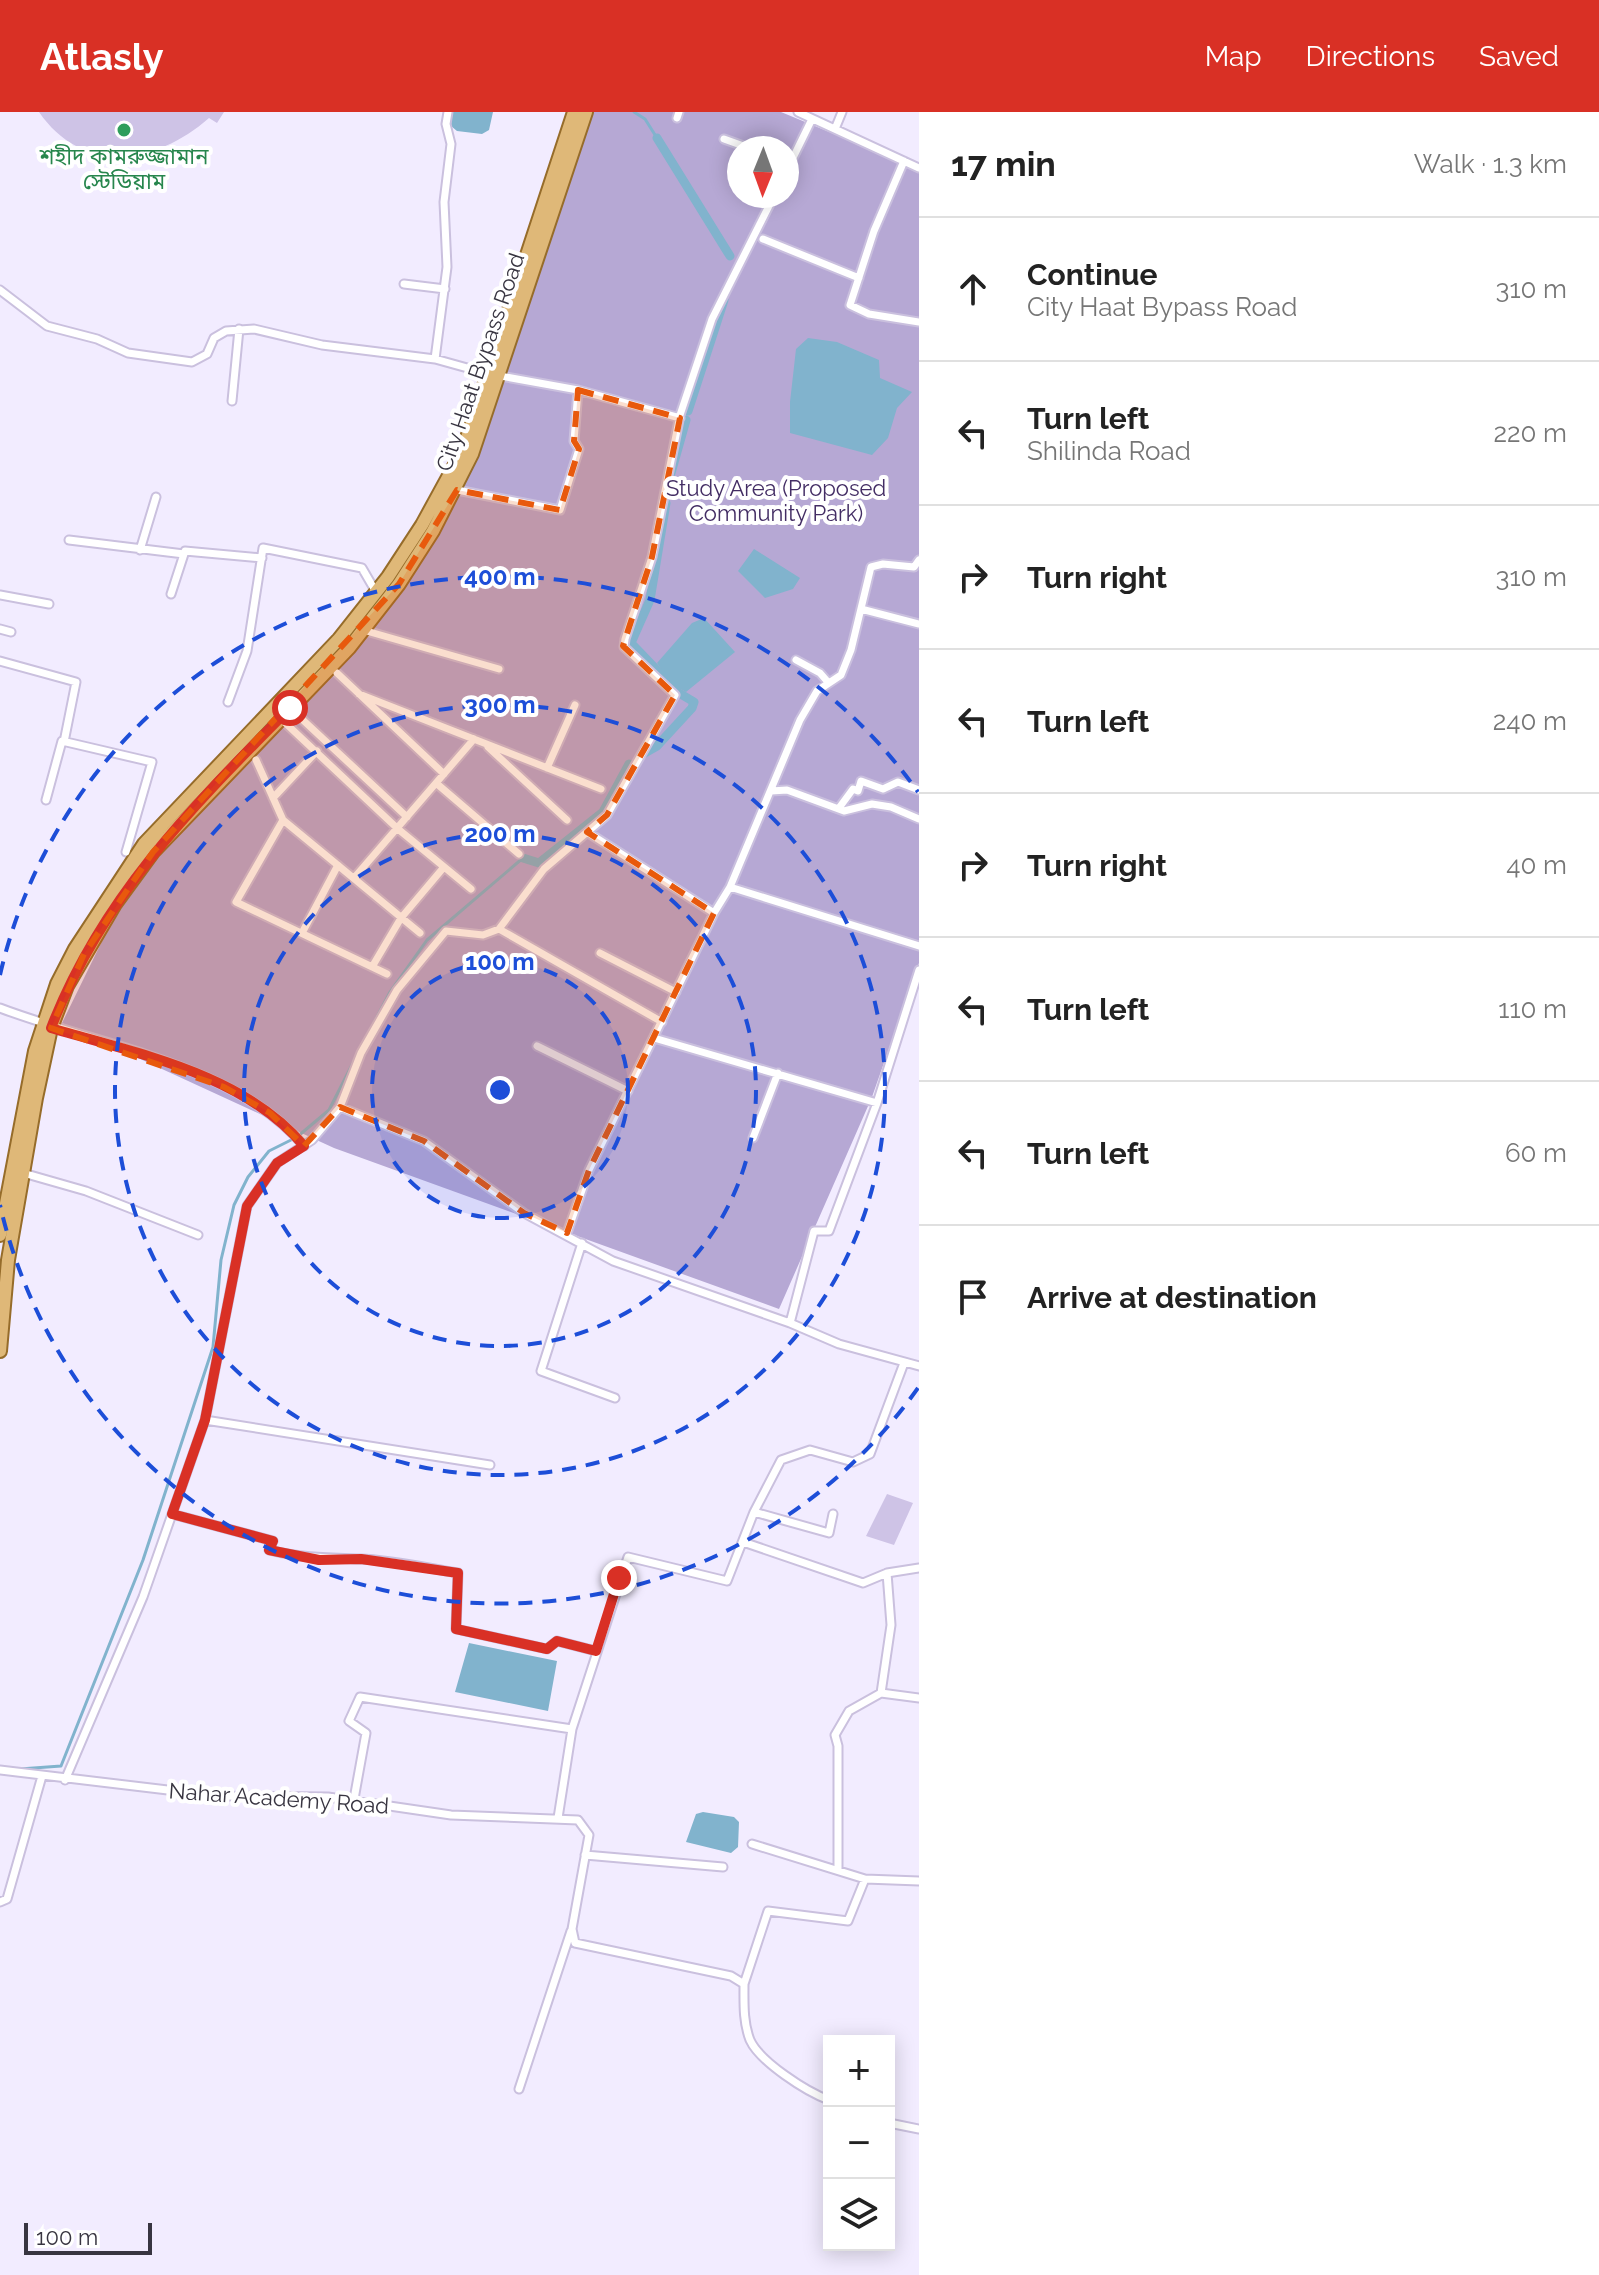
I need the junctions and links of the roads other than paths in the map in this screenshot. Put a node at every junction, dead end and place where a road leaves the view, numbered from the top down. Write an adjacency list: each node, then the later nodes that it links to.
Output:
1 (448, 112): 17 (street)
2 (574, 112): 22 (main road, City Haat Bypass Road)
3 (586, 112): 22 (main road, City Haat Bypass Road)
4 (798, 112): 6 (street)
5 (842, 112): 7 (street)
6 (812, 119): 7 (street); 10 (street)
7 (835, 129): 11 (street)
8 (724, 139): 9 (street)
9 (727, 140)
10 (799, 144)
11 (904, 161): 12 (street); 15 (street)
12 (919, 168)
13 (768, 208): 25 (street)
14 (763, 239): 15 (street)
15 (859, 278): 19 (street)
16 (404, 284): 17 (street)
17 (445, 289): 21 (street)
18 (0, 290): 20 (street)
19 (919, 322)
20 (239, 329): 21 (street); 24 (street)
21 (435, 359): 22 (street)
22 (494, 375): 23 (street); 26 (main road, City Haat Bypass Road); 33 (main road, City Haat Bypass Road)
23 (578, 390): 25 (street); 26 (street)
24 (232, 401)
25 (680, 418): 71 (street)
26 (457, 490): 40 (main road, City Haat Bypass Road)
27 (156, 497): 29 (street)
28 (69, 540): 29 (street)
29 (140, 550): 30 (street)
30 (184, 554): 31 (street); 34 (street)
31 (262, 558): 33 (street); 48 (street)
32 (919, 564): 37 (street)
33 (376, 592): 92 (main road, City Haat Bypass Road)
34 (171, 594)
35 (0, 595): 36 (street)
36 (49, 604)
37 (861, 609): 38 (street); 46 (street)
38 (919, 624)
39 (0, 629): 41 (street)
40 (363, 630): 44 (street); 50 (main road, City Haat Bypass Road)
41 (11, 632)
42 (796, 660): 46 (street)
43 (0, 661): 53 (street)
44 (499, 669)
45 (337, 673): 47 (street)
46 (827, 681): 62 (street)
47 (359, 694): 52 (street); 58 (street)
48 (228, 702)
49 (575, 705): 57 (street)
50 (290, 708): 51 (main road, City Haat Bypass Road); 66 (street)
51 (280, 718): 55 (street); 92 (main road, City Haat Bypass Road)
52 (474, 739): 54 (street); 58 (street)
53 (64, 742): 64 (street); 72 (street)
54 (484, 743): 57 (street); 69 (street)
55 (317, 751): 63 (street); 70 (street)
56 (256, 760): 63 (street)
57 (547, 768): 60 (street)
58 (444, 774): 59 (street)
59 (436, 783): 66 (street); 73 (street)
60 (601, 789)
61 (919, 790): 65 (street)
62 (771, 791): 65 (street); 77 (street)
63 (273, 798): 68 (street)
64 (46, 800)
65 (839, 808): 67 (street)
66 (407, 817): 70 (street)
67 (919, 819)
68 (283, 820): 74 (street); 82 (street)
69 (567, 820)
70 (397, 828): 75 (street); 76 (street)
71 (587, 832): 79 (street); 81 (street)
72 (126, 852)
73 (519, 854)
74 (338, 865): 76 (street); 82 (street)
75 (444, 867): 78 (street); 80 (street)
76 (354, 878): 80 (street)
77 (730, 887): 79 (street); 84 (street)
78 (471, 889)
79 (714, 913): 89 (street)
80 (401, 918): 83 (street); 86 (street)
81 (499, 929): 91 (street); 98 (street)
82 (302, 933): 86 (street)
83 (420, 933)
84 (919, 946)
85 (600, 953): 89 (street)
86 (372, 967): 88 (street)
87 (919, 970): 97 (street)
88 (387, 974)
89 (676, 992): 91 (street)
90 (0, 1008): 92 (street)
91 (662, 1022): 93 (street)
92 (47, 1026): 100 (street); 101 (main road, City Haat Bypass Road); 103 (main road, City Haat Bypass Road)
93 (654, 1038): 95 (street); 96 (street)
94 (537, 1046): 96 (street)
95 (778, 1073): 97 (street); 99 (street)
96 (628, 1091): 102 (street)
97 (877, 1103): 106 (street)
98 (340, 1107): 100 (street); 102 (street)
99 (753, 1138)
100 (303, 1144): 111 (street)
101 (23, 1173): 104 (street); 107 (main road, City Haat Bypass Road)
102 (567, 1233): 105 (street)
103 (0, 1235)
104 (198, 1235)
105 (582, 1243): 106 (street); 110 (street)
106 (790, 1323): 108 (street)
107 (0, 1351)
108 (904, 1363): 109 (street); 113 (street)
109 (919, 1366)
110 (615, 1398)
111 (205, 1420): 112 (street); 114 (street)
112 (490, 1465)
113 (754, 1512): 115 (street); 116 (street)
114 (172, 1514): 119 (street); 125 (street)
115 (833, 1514)
116 (743, 1542): 118 (street); 119 (street)
117 (919, 1568): 118 (street)
118 (887, 1573): 120 (street)
119 (596, 1651): 122 (street)
120 (881, 1693): 121 (street); 131 (street)
121 (919, 1698)
122 (572, 1729): 126 (street); 127 (street)
123 (0, 1770): 124 (street, Nahar Academy Road)
124 (42, 1776): 125 (street, Nahar Academy Road); 134 (street)
125 (65, 1780): 126 (street, Nahar Academy Road)
126 (354, 1799): 127 (street, Nahar Academy Road)
127 (558, 1818): 129 (street)
128 (752, 1844): 131 (street)
129 (585, 1855): 130 (street); 135 (street)
130 (723, 1867)
131 (838, 1870): 132 (street)
132 (865, 1879): 133 (street); 136 (street)
133 (919, 1881)
134 (0, 1902)
135 (572, 1929): 136 (street); 137 (street)
136 (744, 1984): 138 (street)
137 (519, 2089)
138 (823, 2098)
139 (895, 2124): 140 (street)
140 (919, 2129)

